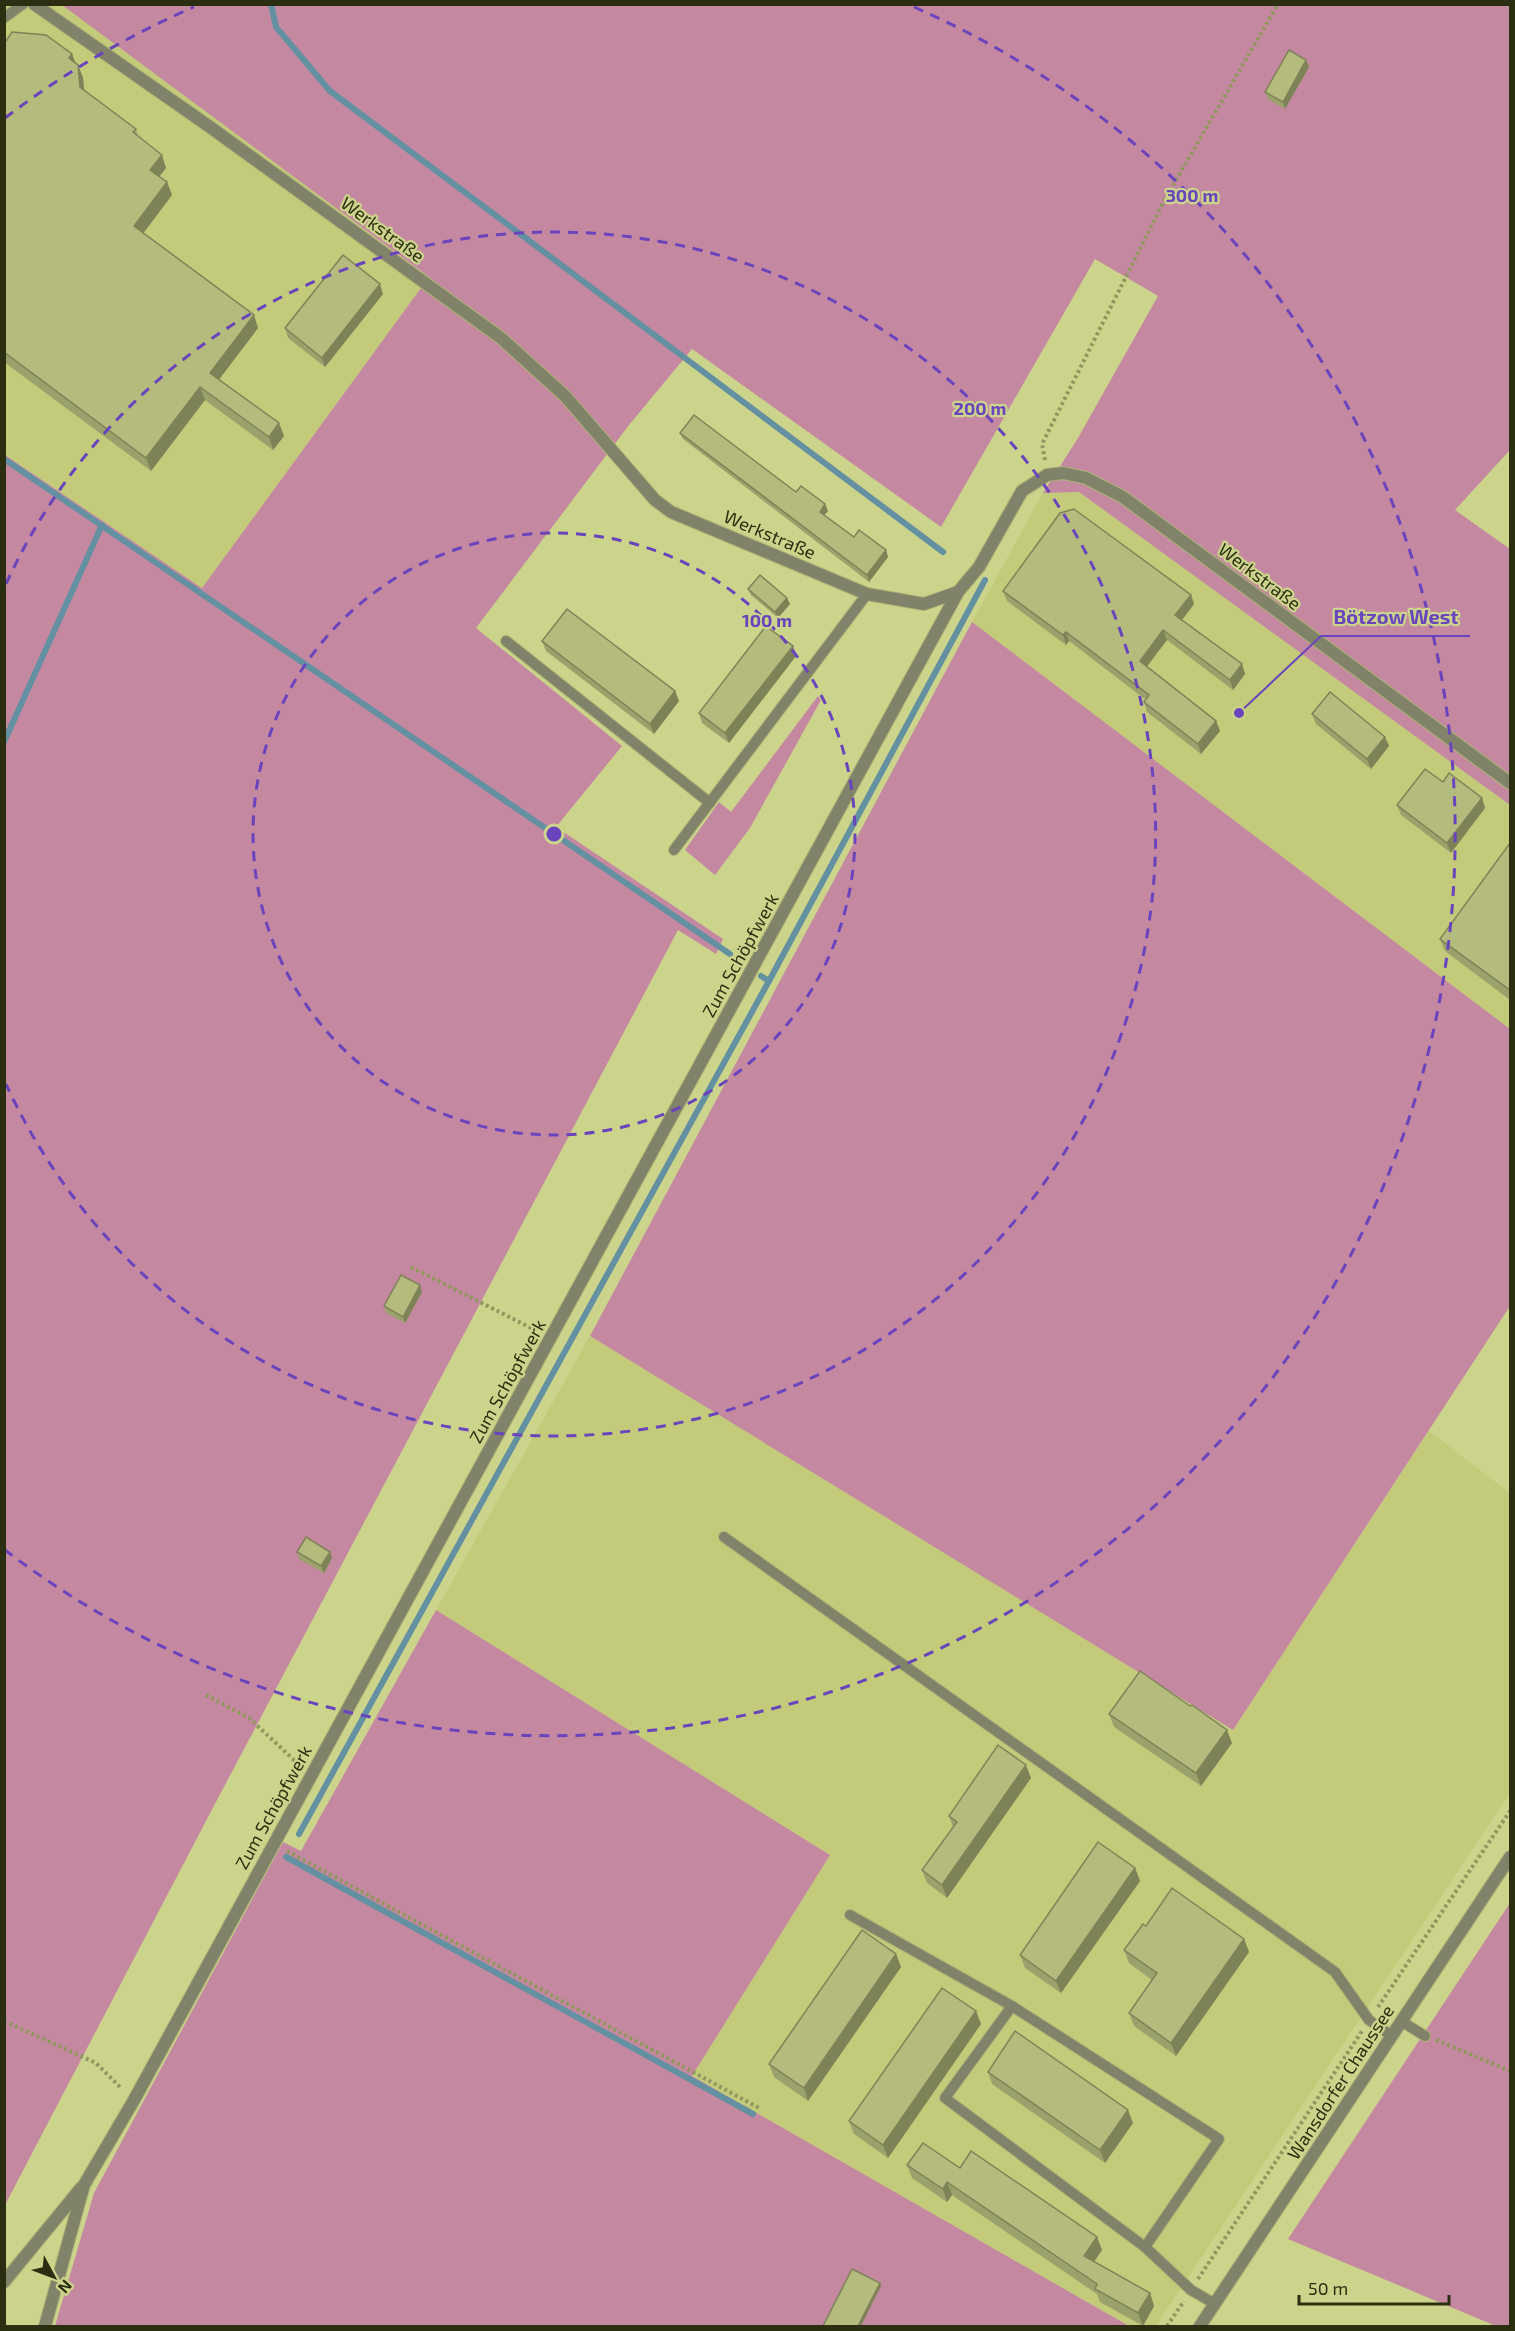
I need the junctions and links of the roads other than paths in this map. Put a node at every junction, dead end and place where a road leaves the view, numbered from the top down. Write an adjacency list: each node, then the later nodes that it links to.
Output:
1 (23, 4): 3 (lane)
2 (34, 4): 5 (street, Werkstraße)
3 (4, 18)
4 (958, 592): 5 (street, Werkstraße); 7 (street, Werkstraße); 17 (street, Zum Schöpfwerk)
5 (867, 594): 8 (lane)
6 (506, 641): 8 (lane)
7 (1510, 783)
8 (710, 802): 9 (lane)
9 (674, 850)
10 (724, 1537): 15 (lane)
11 (1510, 1857): 14 (street, Wansdorfer Chaussee)
12 (850, 1915): 13 (lane)
13 (1012, 2006): 18 (lane); 18 (lane)
14 (1401, 2021): 15 (street, Wansdorfer Chaussee); 16 (lane)
15 (1392, 2036): 20 (street, Wansdorfer Chaussee)
16 (1425, 2036)
17 (84, 2185): 19 (street, Zum Schöpfwerk); 21 (street, Zum Schöpfwerk)
18 (1144, 2247): 20 (lane)
19 (4, 2282)
20 (1215, 2304): 22 (street, Wansdorfer Chaussee)
21 (45, 2326)
22 (1200, 2326)

